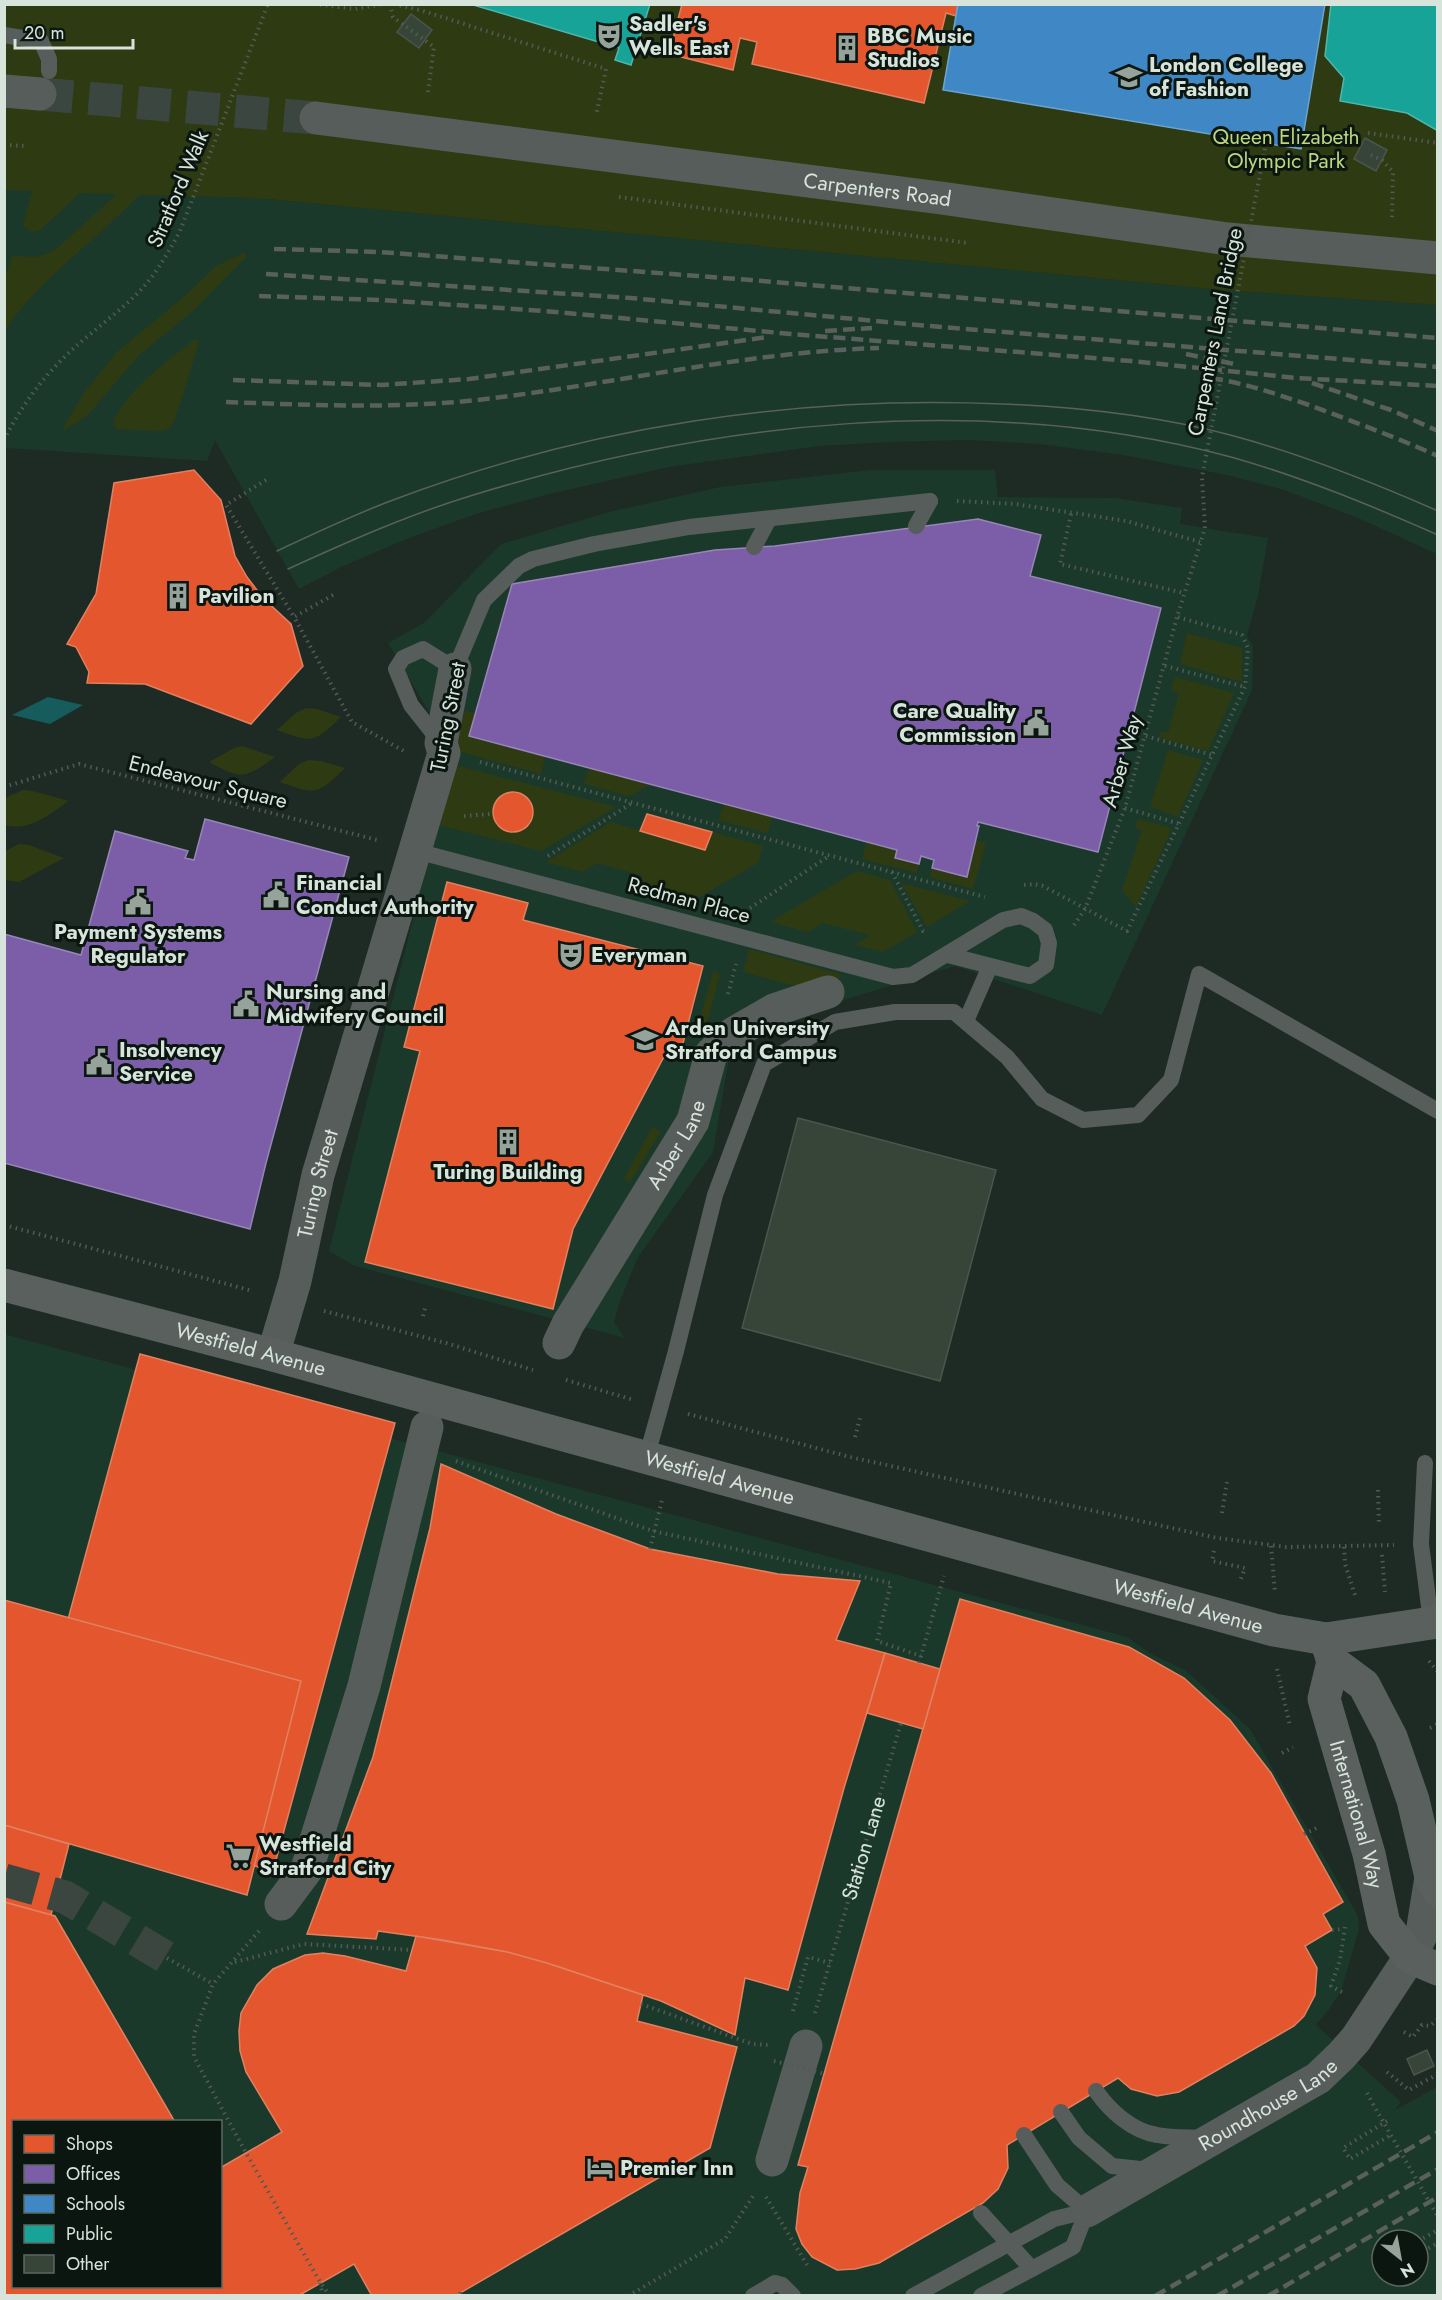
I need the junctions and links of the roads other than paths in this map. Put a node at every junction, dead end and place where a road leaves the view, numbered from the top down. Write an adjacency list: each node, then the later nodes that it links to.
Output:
1 (4, 36): 2 (lane)
2 (45, 83): 3 (street)
3 (4, 91)
4 (316, 118): 5 (street, Carpenters Road)
5 (1437, 258)
6 (769, 519): 7 (lane, Turing Street); 8 (lane); 9 (lane, Turing Street)
7 (916, 526)
8 (754, 547)
9 (455, 669): 10 (street, Turing Street); 10 (lane)
10 (441, 755): 11 (street, Turing Street)
11 (416, 851): 12 (lane, Redman Place); 19 (street, Turing Street)
12 (948, 955): 13 (lane, Redman Place); 13 (lane, Redman Place)
13 (990, 966): 15 (lane)
14 (828, 992): 18 (street, Arber Lane)
15 (966, 1021): 16 (lane); 21 (lane)
16 (1437, 1111)
17 (4, 1285): 19 (street, Westfield Avenue)
18 (559, 1343)
19 (273, 1355): 21 (street, Westfield Avenue)
20 (427, 1427): 26 (street)
21 (646, 1459): 24 (street, Westfield Avenue)
22 (1425, 1462): 23 (lane)
23 (1434, 1622): 24 (street, Westfield Avenue)
24 (1330, 1650): 25 (street); 27 (street, International Way)
25 (1434, 1884): 27 (street)
26 (281, 1904)
27 (1424, 1963): 32 (street, Roundhouse Lane)
28 (798, 2056): 34 (street)
29 (1096, 2091): 32 (lane)
30 (1061, 2112): 33 (lane)
31 (1024, 2135): 35 (lane)
32 (1213, 2138): 33 (street, Roundhouse Lane)
33 (1157, 2170): 35 (street, Roundhouse Lane)
34 (766, 2173)
35 (1087, 2211): 37 (lane, Roundhouse Lane); 38 (lane)
36 (981, 2213): 37 (lane)
37 (1009, 2244): 38 (lane); 41 (lane, Roundhouse Lane)
38 (1032, 2269): 42 (lane)
39 (753, 2295): 40 (lane)
40 (793, 2295)
41 (913, 2295)
42 (981, 2295)

